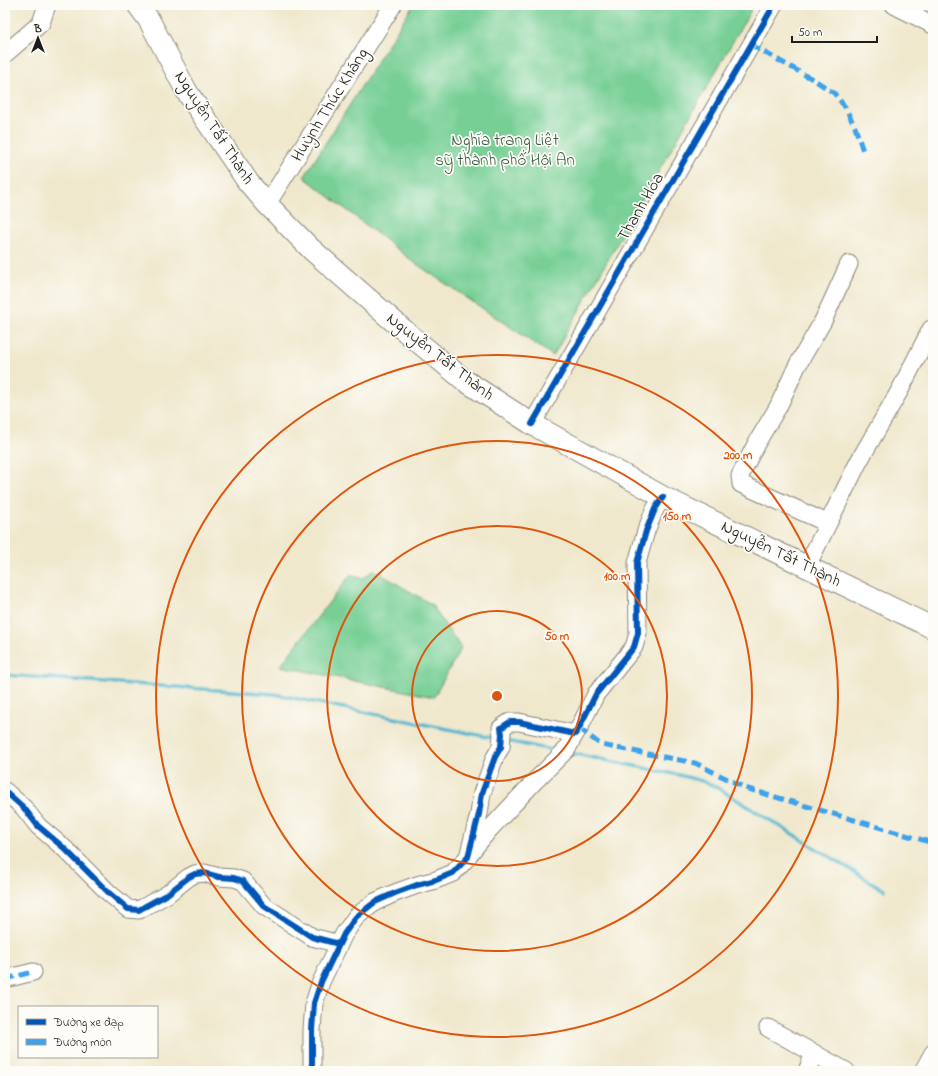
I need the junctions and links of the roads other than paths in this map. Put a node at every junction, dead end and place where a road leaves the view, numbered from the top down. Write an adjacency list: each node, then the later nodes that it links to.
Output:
1 (47, 5): 7 (street)
2 (138, 5): 8 (main road, Nguyễn Tất Thành)
3 (393, 5): 8 (street, Huỳnh Thúc Kháng)
4 (774, 5): 11 (street, Thanh Hóa)
5 (894, 5): 6 (street)
6 (933, 25)
7 (5, 54)
8 (267, 204): 11 (main road, Nguyễn Tất Thành)
9 (849, 264): 13 (street)
10 (931, 330): 13 (street)
11 (532, 424): 12 (main road, Nguyễn Tất Thành)
12 (663, 497): 14 (main road, Nguyễn Tất Thành); 16 (street)
13 (827, 523): 14 (street)
14 (807, 566): 15 (main road, Nguyễn Tất Thành)
15 (933, 628)
16 (567, 746): 18 (street); 18 (street)
17 (5, 791): 19 (street)
18 (468, 857): 19 (street)
19 (339, 944): 24 (street)
20 (33, 972): 21 (street)
21 (5, 979)
22 (768, 1028): 23 (street)
23 (814, 1054): 25 (street); 26 (street)
24 (312, 1071)
25 (807, 1071)
26 (846, 1071)

